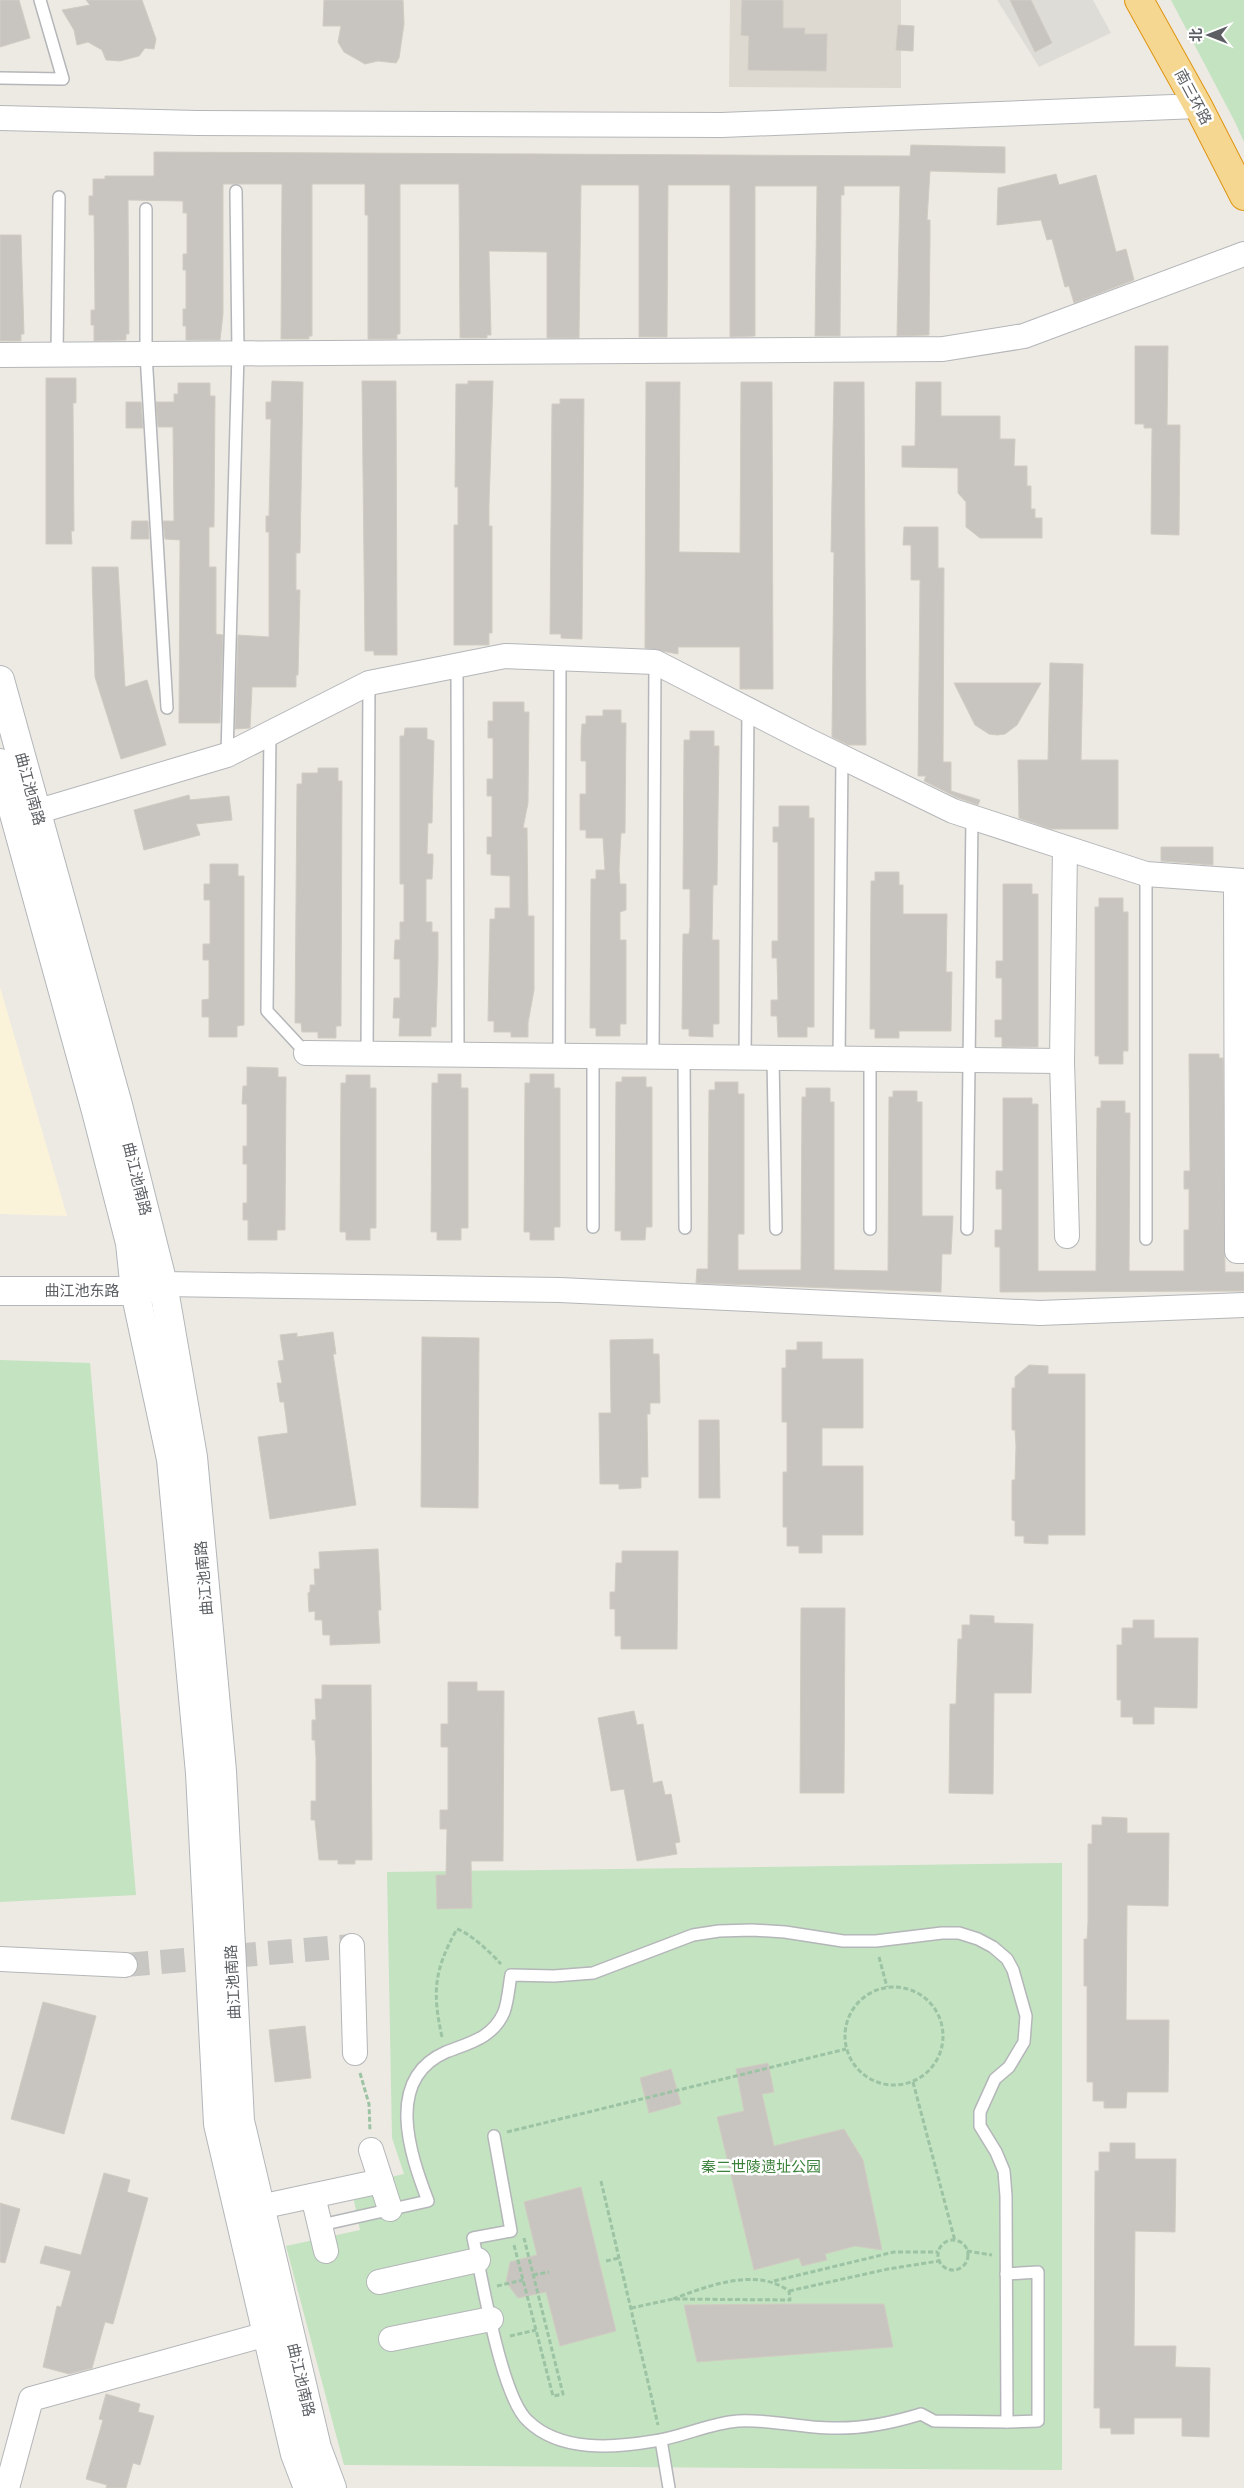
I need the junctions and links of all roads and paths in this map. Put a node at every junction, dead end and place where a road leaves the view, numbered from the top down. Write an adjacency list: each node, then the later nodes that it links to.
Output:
1 (40, 0): 3 (lane)
2 (1140, 0): 4 (highway, 南三环路)
3 (0, 78)
4 (1198, 106): 5 (street); 7 (highway, 南三环路)
5 (0, 118)
6 (236, 191): 11 (lane)
7 (1244, 196)
8 (59, 197): 12 (lane)
9 (146, 209): 13 (lane)
10 (1244, 254): 11 (street)
11 (238, 353): 13 (street); 23 (lane)
12 (57, 354): 13 (street); 14 (street)
13 (146, 354): 20 (lane)
14 (0, 355)
15 (560, 658): 16 (street); 17 (street); 34 (lane)
16 (655, 662): 21 (street); 36 (lane)
17 (457, 665): 19 (street); 33 (lane)
18 (0, 680): 26 (main road, 曲江池南路)
19 (369, 682): 22 (street); 32 (lane)
20 (167, 708)
21 (748, 710): 24 (street); 38 (lane)
22 (270, 731): 23 (street); 31 (lane)
23 (226, 755): 26 (street)
24 (842, 757): 27 (street); 40 (lane)
25 (0, 763): 26 (main road, 曲江池南路)
26 (26, 816): 53 (main road, 曲江池南路); 55 (main road, 曲江池南路)
27 (972, 817): 28 (street); 42 (lane)
28 (1065, 848): 29 (street); 43 (street)
29 (1146, 874): 30 (street); 51 (lane)
30 (1240, 882): 44 (street)
31 (306, 1053): 32 (street)
32 (367, 1053): 33 (street)
33 (458, 1054): 34 (street)
34 (558, 1055): 35 (street)
35 (594, 1056): 36 (street); 45 (lane)
36 (652, 1056): 37 (street)
37 (684, 1057): 38 (street); 46 (lane)
38 (745, 1058): 39 (street)
39 (773, 1058): 40 (street); 47 (lane)
40 (839, 1058): 41 (street)
41 (870, 1059): 42 (street); 48 (lane)
42 (969, 1060): 43 (street); 49 (lane)
43 (1062, 1061): 50 (street)
44 (1240, 1133): 52 (street)
45 (593, 1227)
46 (686, 1228)
47 (776, 1229)
48 (870, 1229)
49 (967, 1229)
50 (1067, 1236)
51 (1146, 1239)
52 (1244, 1250)
53 (163, 1284): 55 (main road, 曲江池东路); 56 (street); 72 (main road, 曲江池南路)
54 (0, 1291): 55 (main road, 曲江池东路)
55 (135, 1292): 97 (main road, 曲江池南路)
56 (1244, 1305)
57 (876, 1941): 61 (lane); 62 (path); 77 (lane)
58 (352, 1946): 65 (street)
59 (0, 1959): 60 (street)
60 (125, 1965)
61 (511, 1975): 64 (lane); 64 (path)
62 (887, 1987): 63 (path); 66 (path)
63 (846, 2049): 66 (path); 67 (path)
64 (446, 2052): 73 (lane)
65 (354, 2053): 68 (path)
66 (913, 2082): 76 (path)
67 (494, 2136): 75 (lane)
68 (371, 2150): 69 (street)
69 (381, 2181): 71 (street); 73 (street)
70 (601, 2181): 81 (path)
71 (314, 2196): 72 (street); 74 (street)
72 (260, 2207): 103 (main road, 曲江池南路)
73 (390, 2209): 74 (lane)
74 (321, 2225): 78 (street)
75 (516, 2230): 82 (lane); 87 (path); 88 (path)
76 (955, 2241): 79 (path); 80 (path)
77 (1006, 2248): 79 (path); 86 (lane)
78 (326, 2251)
79 (966, 2251): 84 (path)
80 (938, 2252): 84 (path); 89 (path)
81 (619, 2258): 83 (path); 94 (path)
82 (478, 2260): 90 (street); 91 (lane)
83 (606, 2261)
84 (939, 2261): 92 (path)
85 (549, 2272): 87 (path)
86 (1006, 2274): 99 (lane); 99 (lane)
87 (533, 2275): 96 (path)
88 (523, 2280): 91 (path); 96 (path)
89 (773, 2281): 92 (path); 93 (path)
90 (379, 2282)
91 (485, 2289): 95 (lane)
92 (789, 2291): 93 (path)
93 (673, 2299): 94 (path)
94 (631, 2308): 100 (path)
95 (494, 2329): 96 (path); 98 (street); 100 (lane)
96 (536, 2330)
97 (267, 2334): 101 (street); 102 (main road, 曲江池南路)
98 (391, 2339)
99 (1007, 2422): 100 (lane)
100 (661, 2440): 104 (lane)
101 (7, 2488)
102 (308, 2488)
103 (332, 2488)
104 (669, 2488)

